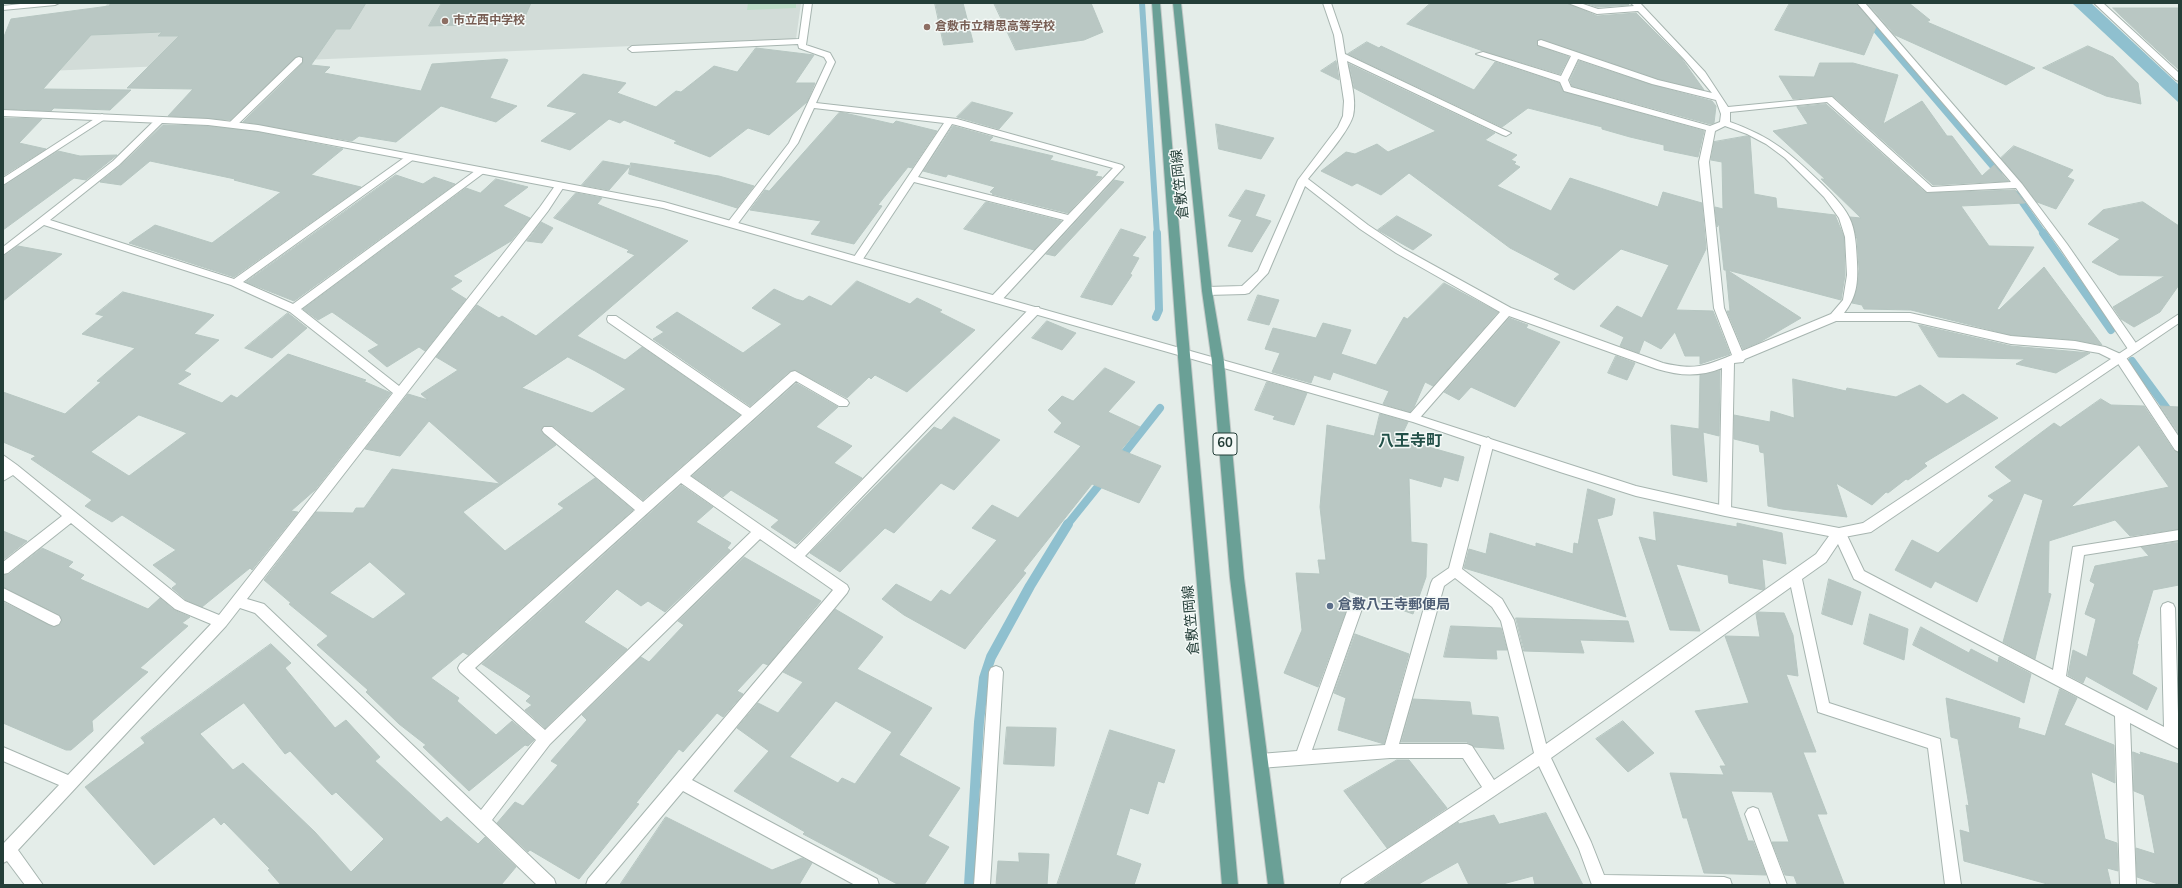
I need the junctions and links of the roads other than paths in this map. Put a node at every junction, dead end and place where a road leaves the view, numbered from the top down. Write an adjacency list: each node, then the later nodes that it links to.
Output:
1 (55, 3): 10 (street)
2 (808, 3): 11 (street)
3 (1156, 3): 53 (main road, 倉敷笠岡線 / 60)
4 (1177, 3): 44 (main road, 倉敷笠岡線 / 60)
5 (1327, 3): 15 (street)
6 (1572, 3): 9 (street)
7 (1861, 3): 37 (street)
8 (2098, 3): 18 (street)
9 (1638, 6): 20 (street)
10 (3, 8)
11 (803, 41): 13 (street); 21 (street)
12 (1541, 43): 16 (street)
13 (632, 49)
14 (1480, 54): 19 (street)
15 (1341, 55): 30 (street); 34 (street)
16 (1575, 56): 19 (street); 20 (street)
17 (299, 60): 28 (street)
18 (2179, 78)
19 (1564, 80): 29 (street)
20 (1719, 98): 22 (street)
21 (811, 105): 26 (street); 40 (street)
22 (1725, 110): 27 (street); 37 (street)
23 (3, 113): 24 (street)
24 (102, 117): 25 (street); 35 (street)
25 (160, 120): 28 (street); 39 (street)
26 (950, 121): 33 (street); 38 (street)
27 (1725, 123): 29 (street); 49 (street)
28 (232, 125): 31 (street)
29 (1711, 130): 55 (street)
30 (1506, 133)
31 (411, 157): 32 (street); 43 (street)
32 (482, 170): 36 (street); 46 (street)
33 (912, 178): 38 (street); 42 (street)
34 (1302, 180): 44 (street); 48 (street)
35 (3, 182)
36 (560, 185): 40 (street); 57 (street)
37 (2018, 185): 52 (street)
38 (1071, 219): 45 (street)
39 (42, 221): 41 (street); 43 (street)
40 (732, 224): 42 (street)
41 (3, 252)
42 (857, 260): 45 (street)
43 (235, 283): 46 (street)
44 (1207, 291): 56 (main road, 倉敷笠岡線 / 60)
45 (996, 299): 47 (street)
46 (294, 309): 57 (street)
47 (1035, 310): 53 (street); 72 (street)
48 (1507, 311): 55 (street); 60 (street)
49 (1835, 317): 54 (street); 55 (street)
50 (2179, 318): 52 (street)
51 (612, 319): 59 (street)
52 (2134, 349): 54 (street)
53 (1184, 352): 56 (street); 104 (main road, 倉敷笠岡線 / 60)
54 (2121, 359): 63 (street); 70 (street)
55 (1734, 361): 67 (street)
56 (1218, 362): 60 (street); 91 (main road, 倉敷笠岡線 / 60)
57 (401, 393): 77 (street)
58 (843, 403): 59 (street)
59 (751, 415): 65 (street)
60 (1413, 418): 62 (street)
61 (548, 430): 66 (street)
62 (1488, 442): 67 (street); 74 (street)
63 (2179, 447)
64 (6, 468): 68 (street)
65 (682, 477): 66 (street); 69 (street)
66 (644, 510): 85 (street)
67 (1725, 511): 70 (street)
68 (71, 516): 73 (street); 81 (street)
69 (760, 531): 72 (street); 85 (street)
70 (1838, 533): 75 (street); 83 (street)
71 (2179, 535): 83 (street)
72 (796, 557): 92 (street)
73 (3, 569)
74 (1455, 571): 87 (street); 89 (street)
75 (1795, 576): 89 (street); 109 (street)
76 (3, 594): 80 (street)
77 (237, 602): 81 (street); 96 (street)
78 (1357, 602): 90 (street)
79 (2168, 608): 86 (street)
80 (54, 620)
81 (221, 622): 93 (street)
82 (996, 672): 103 (street)
83 (2059, 679): 84 (street)
84 (2122, 714): 86 (street); 110 (street)
85 (545, 739): 96 (street)
86 (2176, 740)
87 (1390, 751): 90 (street); 94 (street)
88 (3, 754): 93 (street)
89 (1542, 756): 94 (street); 98 (street)
90 (1302, 757): 91 (street)
91 (1260, 761): 105 (main road, 倉敷笠岡線 / 60)
92 (681, 782): 101 (street); 102 (street)
93 (71, 783): 97 (street)
94 (1492, 790): 106 (street)
95 (1753, 814): 108 (street)
96 (481, 822): 100 (street)
97 (5, 853): 99 (street)
98 (1600, 884): 107 (street)
99 (35, 885)
100 (548, 885)
101 (594, 885)
102 (871, 885)
103 (982, 885)
104 (1230, 885)
105 (1276, 885)
106 (1348, 885)
107 (1724, 885)
108 (1779, 885)
109 (1953, 885)
110 (2128, 885)

